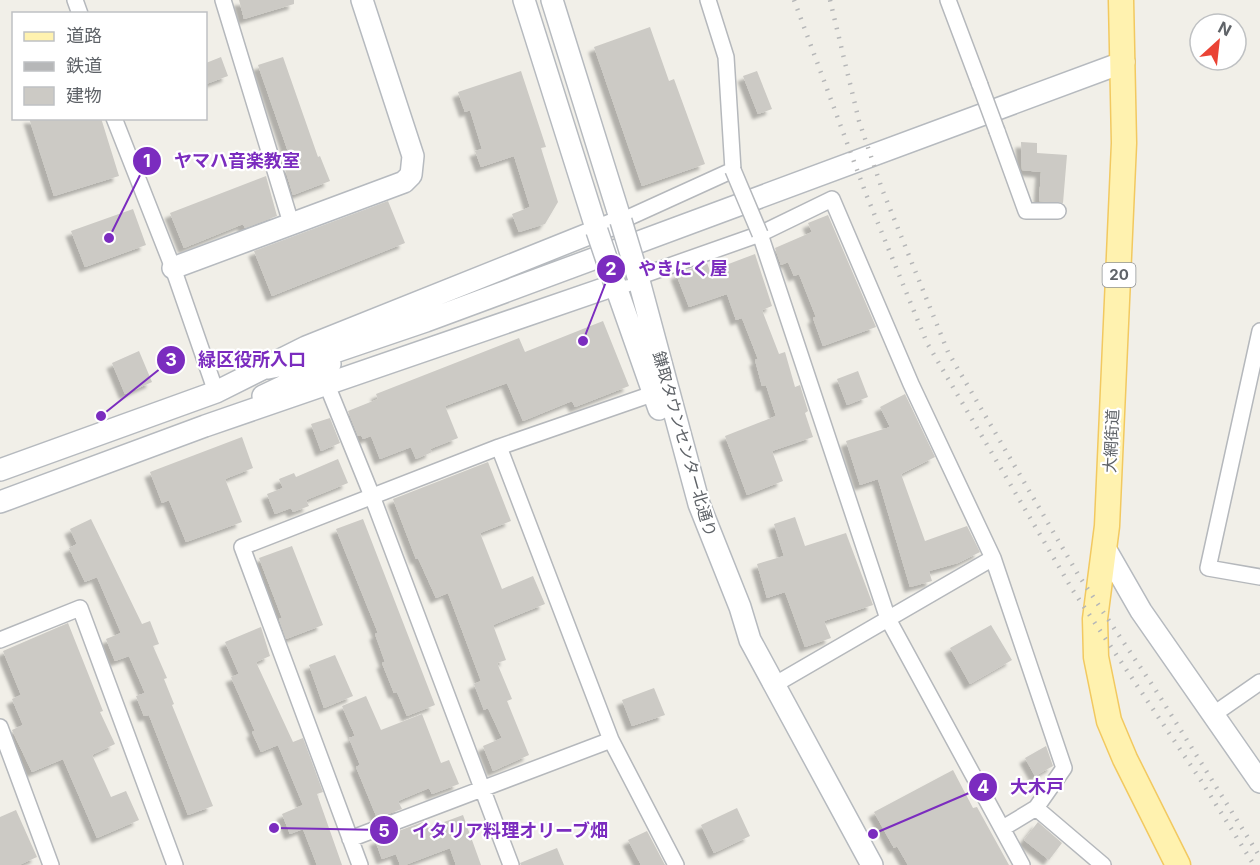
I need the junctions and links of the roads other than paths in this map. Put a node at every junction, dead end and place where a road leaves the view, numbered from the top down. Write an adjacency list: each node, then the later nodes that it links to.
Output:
1 (223, 0): 13 (street)
2 (362, 0): 13 (street)
3 (524, 0): 14 (street)
4 (552, 0): 12 (street, 鎌取タウンセンター北通り)
5 (708, 0): 10 (street)
6 (948, 0): 11 (street, bridge)
7 (1121, 0): 8 (main road, 大網街道 / 20)
8 (1124, 62): 19 (street); 30 (main road, 大網街道 / 20)
9 (115, 120): 16 (street)
10 (733, 170): 12 (street); 15 (street, bridge)
11 (1058, 211)
12 (621, 221): 14 (street); 17 (street, 鎌取タウンセンター北通り, bridge)
13 (291, 223): 16 (street)
14 (597, 231): 18 (street, bridge); 21 (street)
15 (760, 234): 17 (street); 31 (street); 33 (street)
16 (173, 268): 23 (street)
17 (638, 277): 18 (street); 35 (street, 鎌取タウンセンター北通り)
18 (615, 284): 22 (street); 24 (street)
19 (426, 321): 21 (street); 25 (street)
20 (1260, 331): 32 (street)
21 (268, 368): 23 (street)
22 (327, 386): 25 (street); 28 (street)
23 (216, 392): 27 (street)
24 (655, 393): 26 (street); 35 (street)
25 (205, 426): 29 (street)
26 (499, 447): 28 (street); 40 (street)
27 (0, 470)
28 (372, 496): 42 (street); 45 (street)
29 (0, 501)
30 (1106, 550): 38 (street); 54 (main road, 大網街道 / 20)
31 (993, 558): 33 (street); 43 (street)
32 (1260, 577)
33 (888, 619): 37 (street); 44 (street)
34 (0, 640): 47 (street)
35 (750, 640): 37 (street, 鎌取タウンセンター北通り)
36 (1260, 682): 38 (street)
37 (774, 685): 51 (street, 鎌取タウンセンター北通り)
38 (1214, 714): 41 (street)
39 (0, 727): 46 (street)
40 (610, 740): 42 (street); 50 (street)
41 (1260, 782)
42 (482, 790): 45 (street); 49 (street)
43 (1036, 808): 44 (street); 53 (street)
44 (1003, 828): 52 (street)
45 (350, 839): 48 (street)
46 (51, 865)
47 (175, 865)
48 (360, 865)
49 (511, 865)
50 (676, 865)
51 (872, 865)
52 (1022, 865)
53 (1102, 865)
54 (1178, 865)

